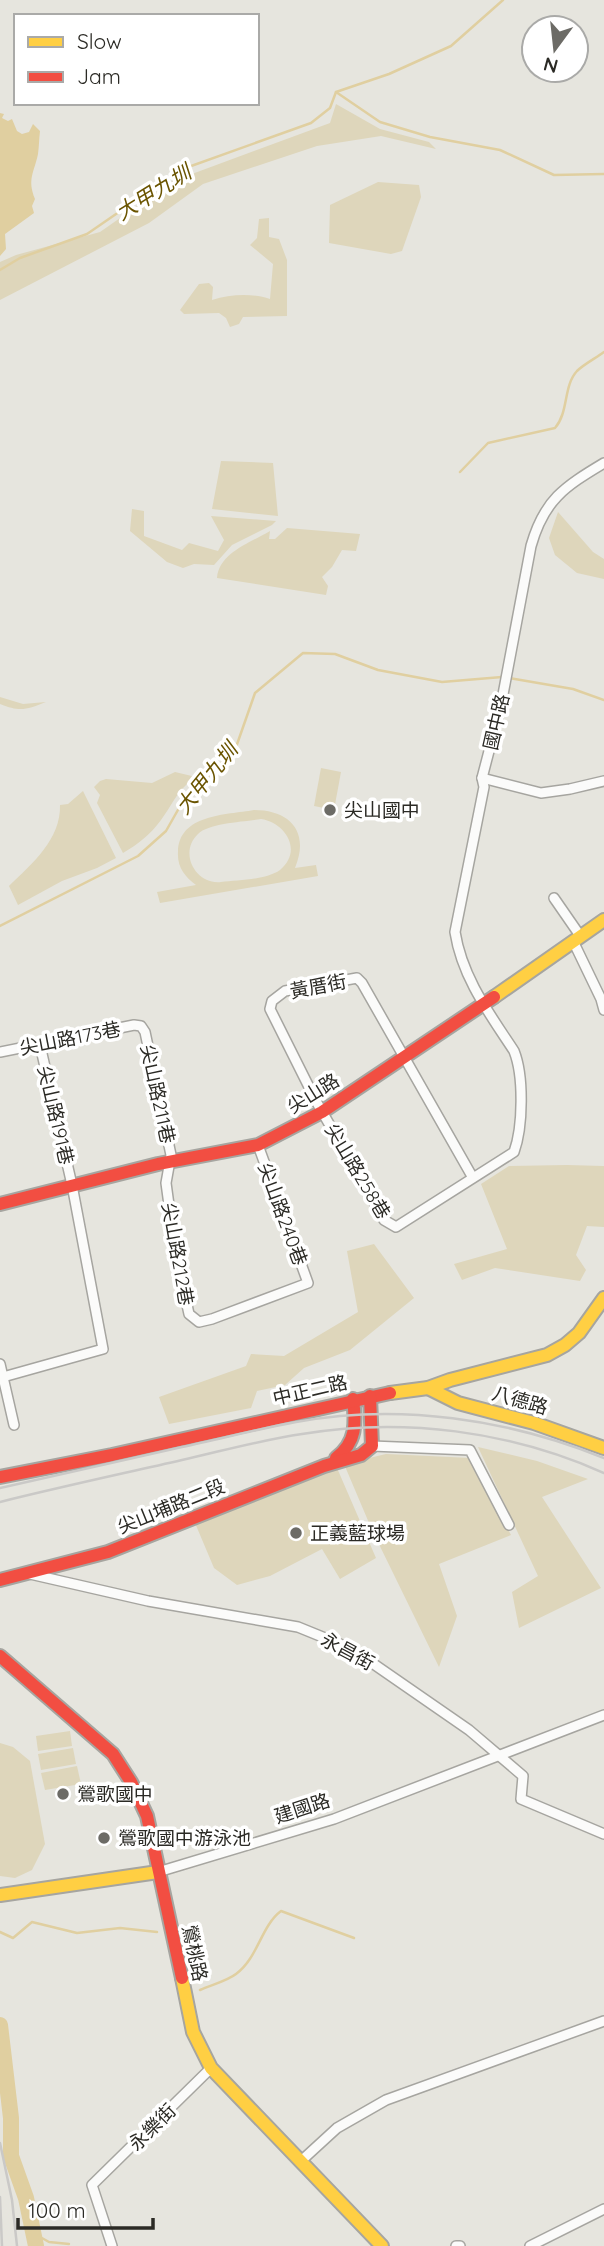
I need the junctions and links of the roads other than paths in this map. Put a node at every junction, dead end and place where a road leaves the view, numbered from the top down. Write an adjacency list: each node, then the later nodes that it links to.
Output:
1 (604, 463): 2 (street, 國中路)
2 (482, 778): 3 (street); 7 (street, 國中路)
3 (604, 780)
4 (554, 898): 6 (street)
5 (604, 920): 6 (street, 尖山路)
6 (577, 940): 7 (street, 尖山路); 8 (street)
7 (483, 1005): 12 (street, 尖山路); 16 (street, 國中路)
8 (604, 1010)
9 (141, 1026): 10 (street, 尖山路173巷); 15 (street, 尖山路211巷)
10 (40, 1045): 11 (street, 尖山路173巷); 17 (street, 尖山路191巷)
11 (0, 1052)
12 (404, 1057): 13 (street, 尖山路); 13 (street, 黃厝街); 16 (street)
13 (322, 1112): 14 (street, 尖山路); 19 (street, 尖山路258巷)
14 (258, 1145): 15 (street, 尖山路); 21 (street, 尖山路240巷)
15 (169, 1163): 17 (street, 尖山路); 21 (street, 尖山路212巷)
16 (473, 1178): 19 (street, 國中路)
17 (72, 1185): 18 (street, 尖山路); 23 (street, 尖山路191巷)
18 (0, 1204)
19 (396, 1227)
20 (604, 1298): 24 (street, 中正二路)
21 (255, 1302)
22 (0, 1364): 23 (street)
23 (3, 1377): 27 (street)
24 (428, 1388): 25 (street, 中正二路); 29 (street, 八德路)
25 (370, 1395): 26 (street, 中正二路); 28 (street)
26 (353, 1399): 30 (street); 31 (street, 中正二路)
27 (14, 1425)
28 (372, 1447): 30 (street); 32 (street)
29 (604, 1448)
30 (324, 1466): 33 (street, 尖山埔路二段)
31 (0, 1477)
32 (509, 1525)
33 (30, 1574): 34 (street, 尖山埔路二段); 37 (street, 永昌街)
34 (0, 1580)
35 (0, 1656): 39 (street, 鶯桃路)
36 (604, 1715): 37 (street, 建國路)
37 (501, 1756): 38 (street, 永昌街); 39 (street, 建國路)
38 (604, 1834)
39 (158, 1872): 40 (street, 建國路); 42 (street, 鶯桃路)
40 (0, 1895)
41 (604, 2021): 43 (street)
42 (211, 2068): 43 (street, 鶯桃路); 45 (street, 永樂街)
43 (301, 2161): 46 (street, 鶯桃路)
44 (604, 2209): 47 (street)
45 (112, 2246)
46 (382, 2246)
47 (530, 2246)

